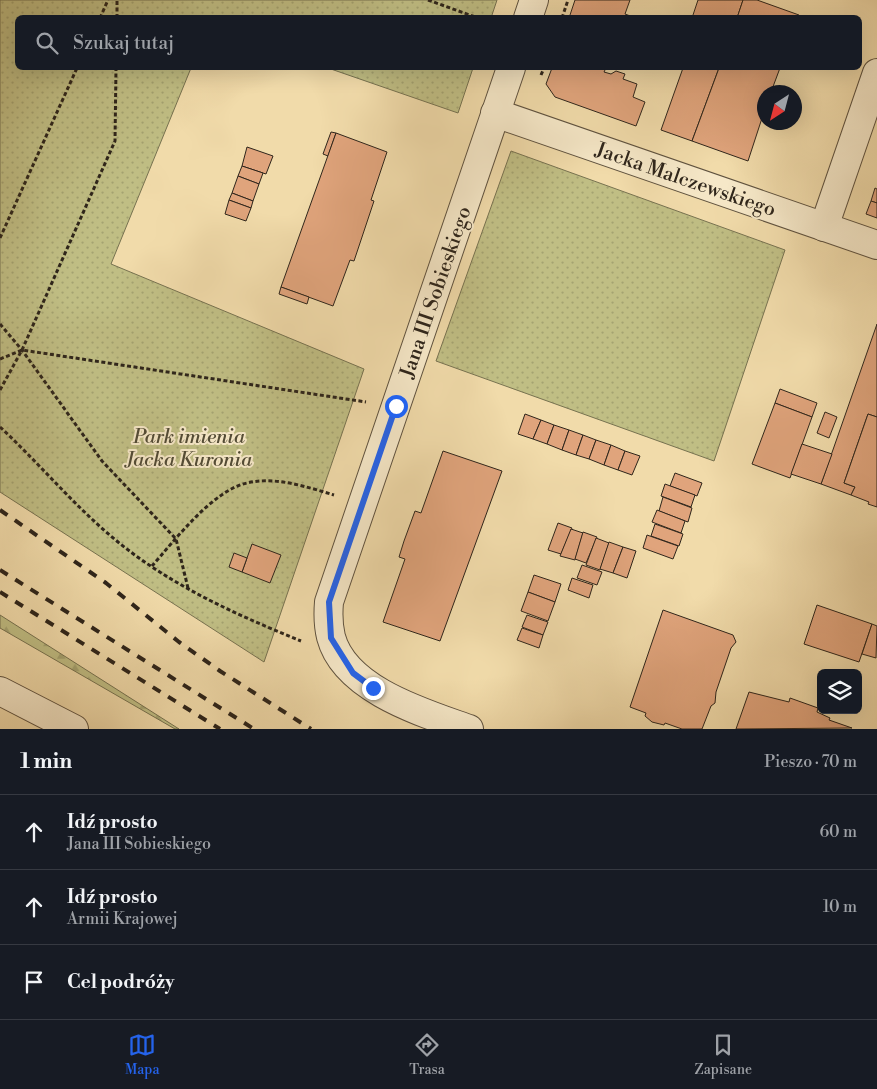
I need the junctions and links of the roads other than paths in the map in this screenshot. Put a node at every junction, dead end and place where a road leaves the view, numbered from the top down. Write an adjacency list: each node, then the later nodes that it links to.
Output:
1 (534, 0): 2 (street)
2 (529, 15)
3 (510, 70): 5 (street, Jana III Sobieskiego)
4 (877, 72): 6 (street)
5 (495, 113): 6 (street, Jacka Malczewskiego); 10 (street, Jana III Sobieskiego)
6 (824, 227): 7 (street, Jacka Malczewskiego)
7 (877, 245)
8 (0, 691): 9 (street)
9 (74, 729)
10 (470, 729)

